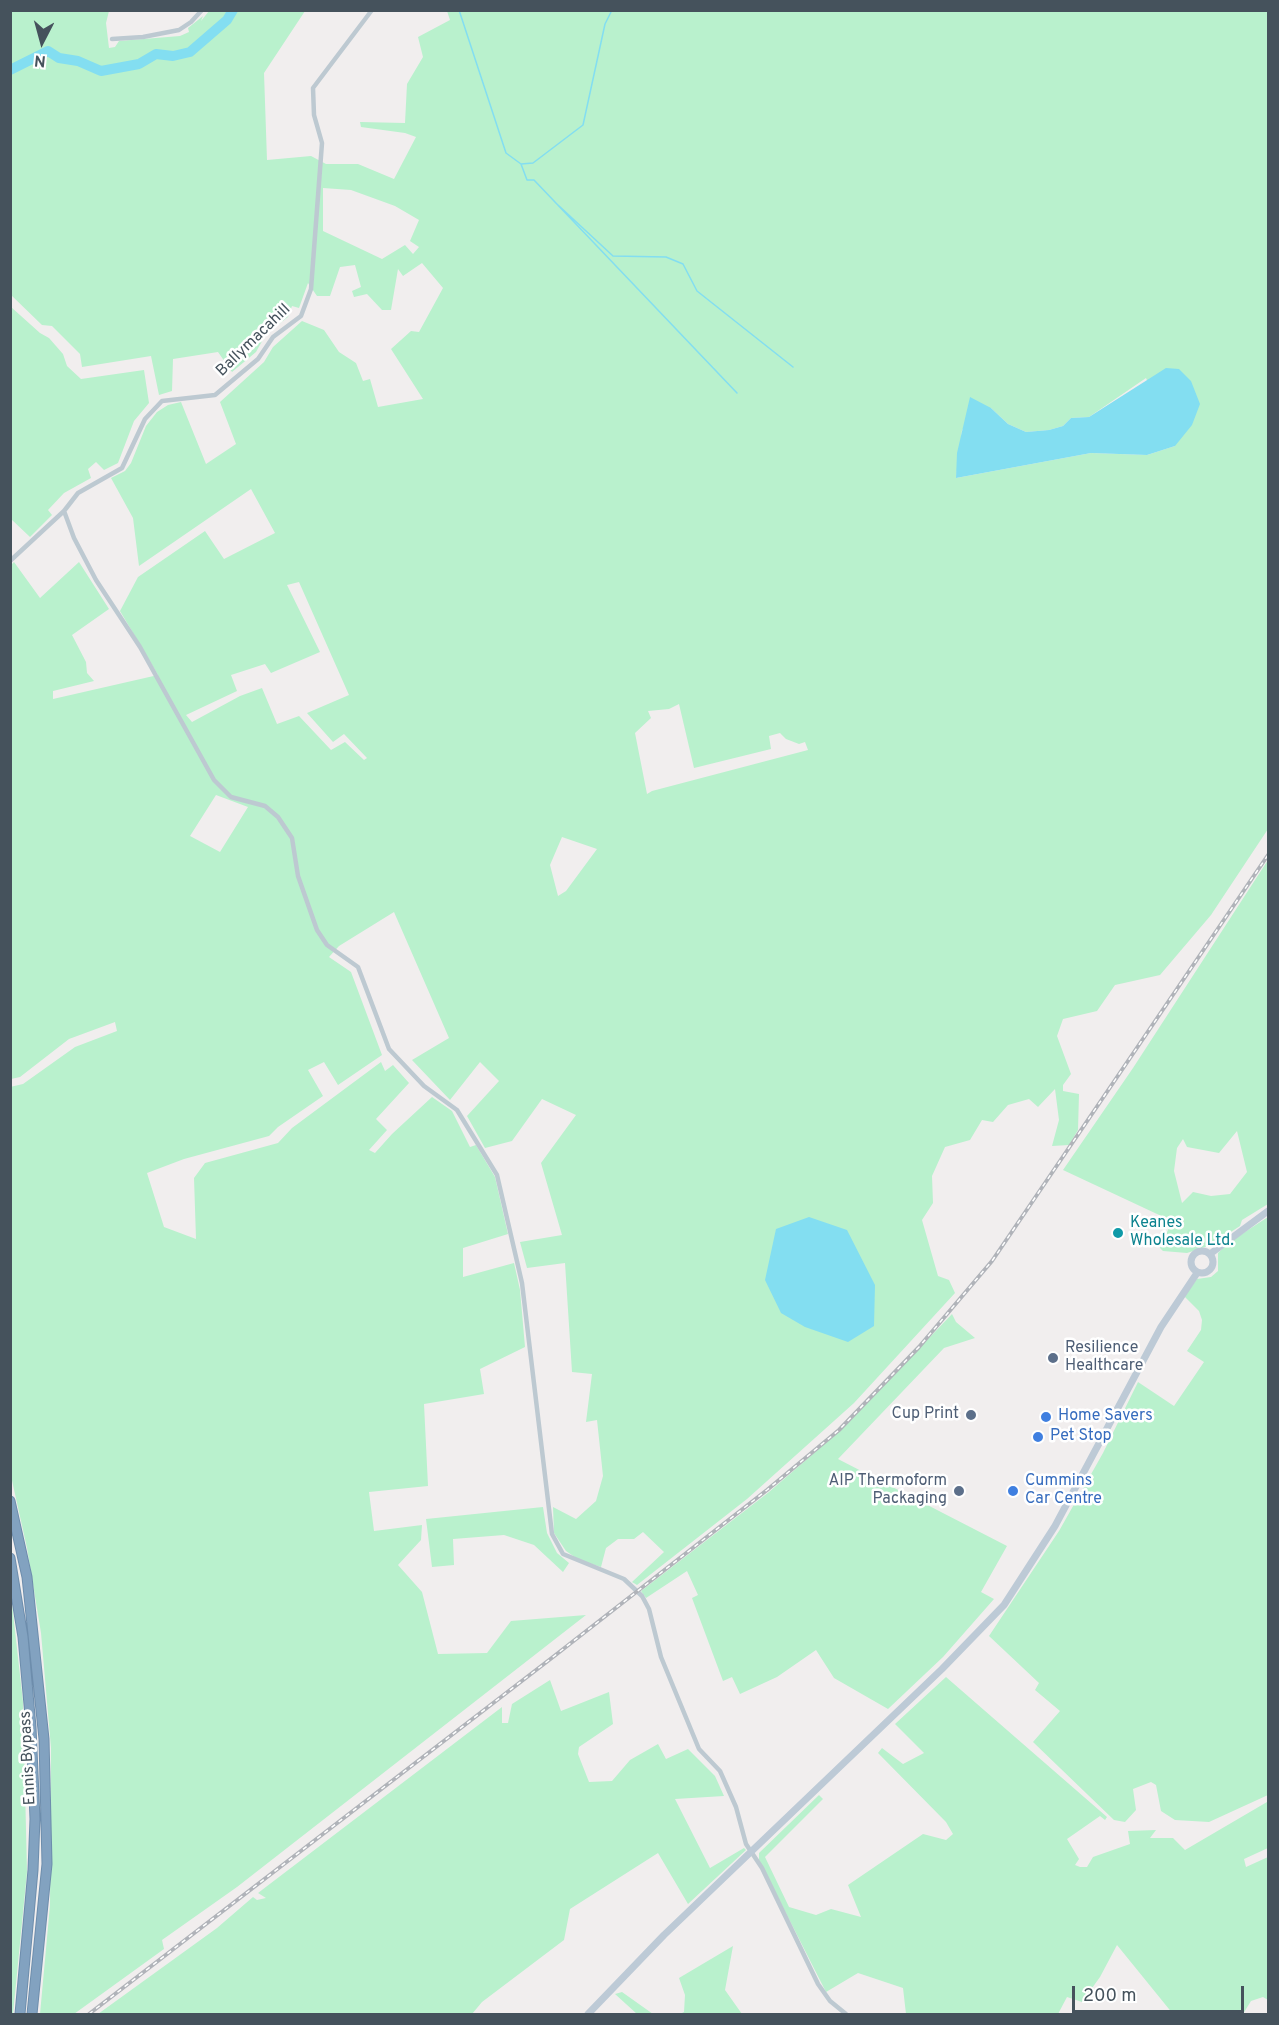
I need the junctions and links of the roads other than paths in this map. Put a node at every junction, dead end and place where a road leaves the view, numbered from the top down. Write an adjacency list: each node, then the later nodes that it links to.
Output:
1 (202, 10): 3 (street)
2 (372, 10): 4 (street, Ballymacahill)
3 (112, 39)
4 (64, 511): 5 (street, Ballymacahill); 11 (street)
5 (10, 561)
6 (1269, 1211): 7 (main road)
7 (1210, 1254): 8 (main road); 8 (main road)
8 (1197, 1273): 11 (main road)
9 (10, 1501): 13 (highway, Ennis Bypass)
10 (10, 1558): 12 (highway, Ennis Bypass)
11 (751, 1853): 14 (main road); 15 (street)
12 (20, 2014)
13 (32, 2014)
14 (588, 2014)
15 (846, 2014)

